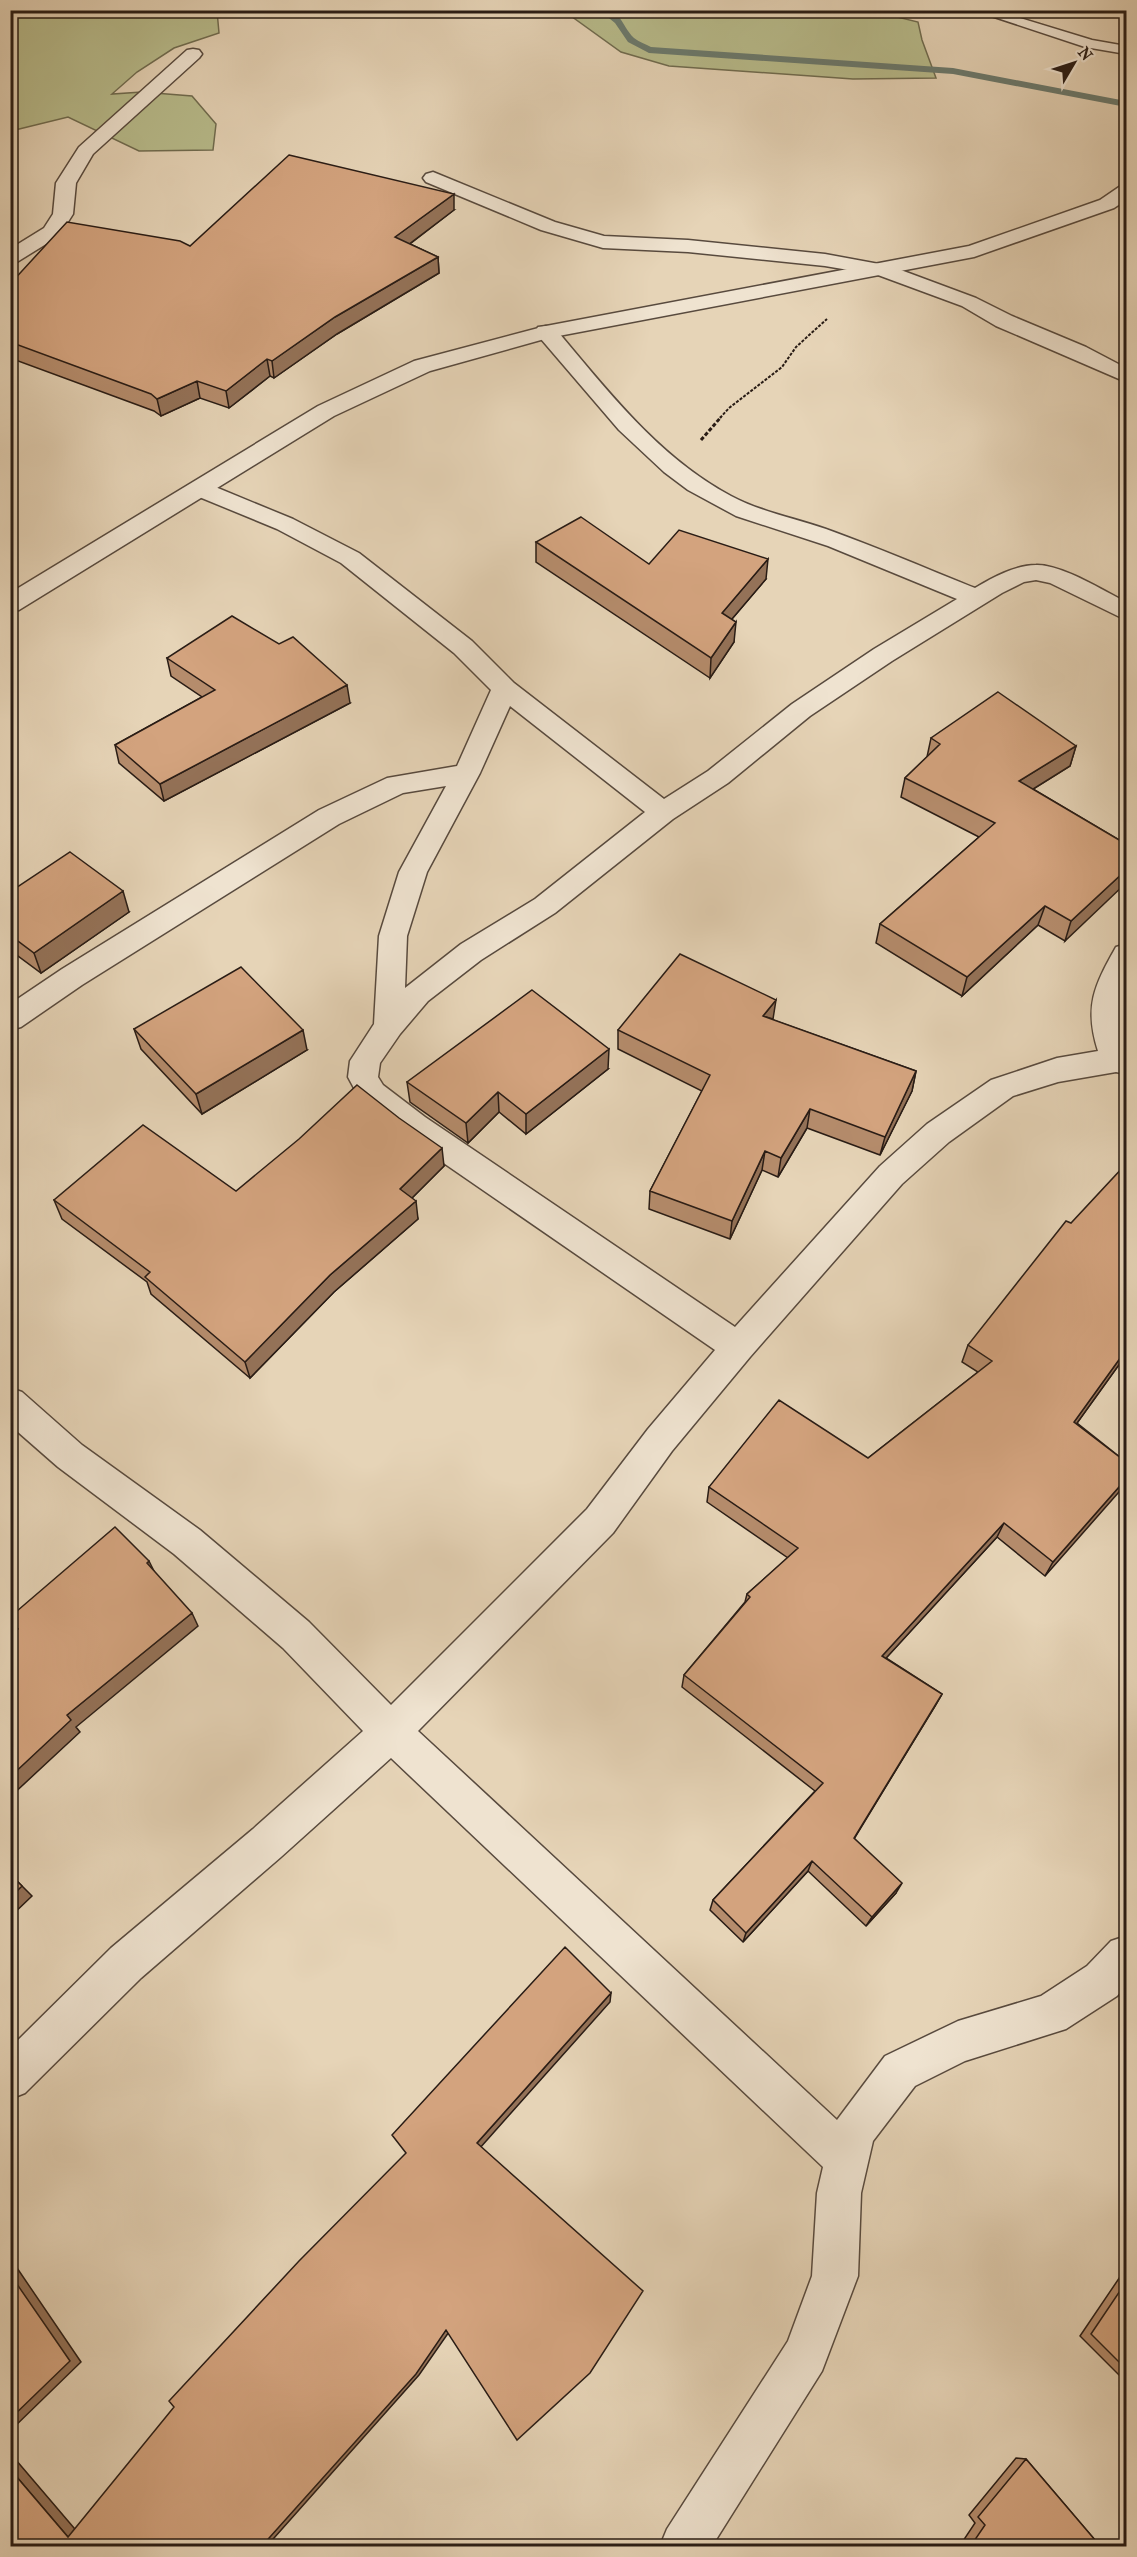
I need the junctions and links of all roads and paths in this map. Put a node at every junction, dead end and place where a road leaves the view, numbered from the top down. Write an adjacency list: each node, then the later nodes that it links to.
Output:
1 (979, 10): 2 (lane)
2 (1126, 50)
3 (193, 54): 6 (street)
4 (433, 178): 7 (street)
5 (1126, 191): 7 (street)
6 (10, 258)
7 (884, 270): 8 (street); 10 (street)
8 (853, 276): 9 (street); 11 (path)
9 (546, 332): 11 (street); 12 (street)
10 (1126, 376)
11 (674, 468): 13 (street)
12 (200, 489): 14 (street); 16 (street)
13 (976, 598): 15 (street); 18 (street)
14 (10, 604)
15 (1126, 612)
16 (505, 689): 17 (street); 18 (street)
17 (467, 773): 20 (street); 21 (street)
18 (663, 812): 21 (street)
19 (1126, 955): 22 (street)
20 (10, 1019)
21 (389, 1026): 23 (street)
22 (1121, 1061): 23 (street)
23 (738, 1347): 25 (street)
24 (10, 1403): 25 (street)
25 (391, 1732): 27 (street); 28 (street)
26 (1126, 1956): 28 (street)
27 (10, 2078)
28 (847, 2159): 29 (street)
29 (684, 2547)

